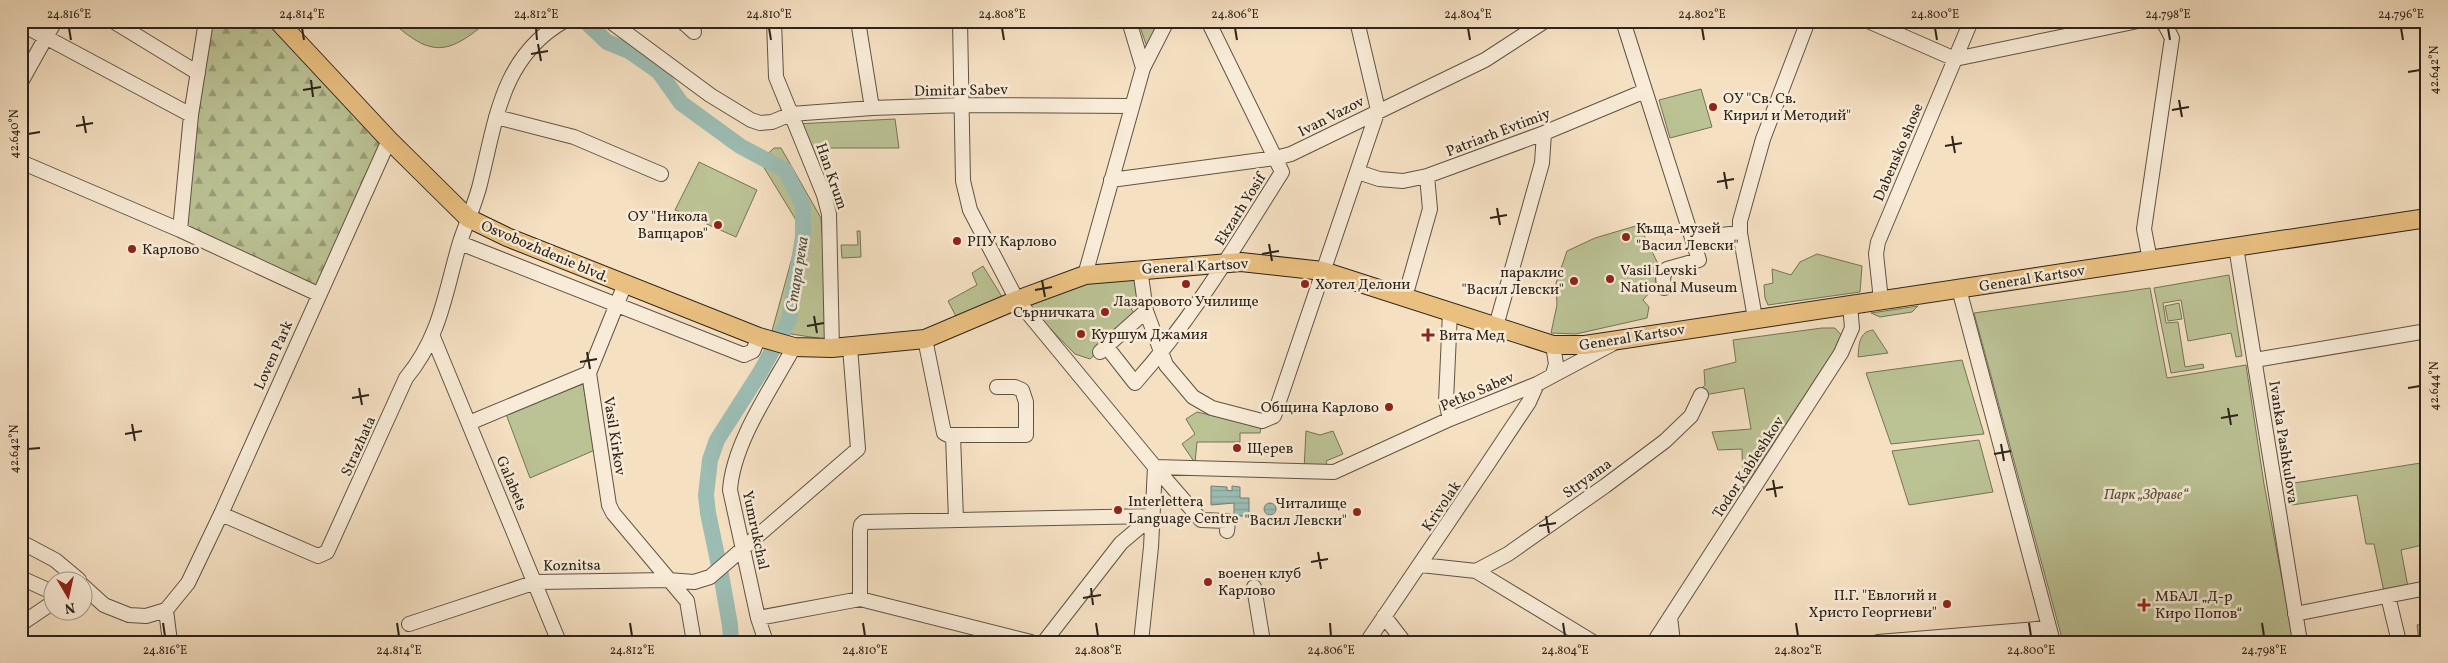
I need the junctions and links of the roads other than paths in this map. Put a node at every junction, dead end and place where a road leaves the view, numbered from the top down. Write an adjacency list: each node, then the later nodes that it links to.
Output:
1 (55, 21): 24 (street)
2 (206, 21): 27 (street)
3 (278, 21): 38 (main road, Osvobozhdenie blvd.)
4 (564, 21): 36 (street, Strazhata)
5 (610, 21): 34 (street, Dimitar Sabev)
6 (682, 21): 23 (street)
7 (774, 21): 34 (street, Han Krum)
8 (858, 21): 32 (street)
9 (960, 21): 30 (street)
10 (1129, 21): 26 (street)
11 (1167, 21): 26 (street)
12 (1208, 21): 39 (street, Ekzarh Yosif)
13 (1357, 21): 33 (street)
14 (1545, 21): 33 (street, Ivan Vazov)
15 (1623, 21): 29 (street)
16 (1808, 21): 48 (street)
17 (1868, 21): 25 (street)
18 (1971, 21): 25 (street, Dabensko shose)
19 (2138, 21): 25 (street)
20 (2164, 21): 52 (street)
21 (116, 23): 27 (street)
22 (21, 24): 24 (street)
23 (694, 32)
24 (46, 37): 28 (street); 35 (street)
25 (1955, 59): 63 (street, Dabensko shose)
26 (1143, 68): 31 (street)
27 (198, 73): 35 (street)
28 (21, 82)
29 (1646, 91): 37 (street, Patriarh Evtimiy); 49 (street)
30 (962, 105): 31 (street, Dimitar Sabev); 32 (street, Dimitar Sabev); 62 (street)
31 (1132, 106): 44 (street)
32 (872, 108): 34 (street, Dimitar Sabev)
33 (1378, 110): 39 (street, Ivan Vazov); 41 (street)
34 (791, 114): 77 (street, Han Krum)
35 (191, 115): 47 (street)
36 (496, 117): 42 (street); 45 (street, Strazhata)
37 (1544, 133): 43 (street, Patriarh Evtimiy); 69 (street)
38 (389, 140): 45 (main road, Osvobozhdenie blvd.); 61 (street, Loven Park)
39 (1276, 158): 44 (street, Ivan Vazov); 53 (street, Ekzarh Yosif)
40 (21, 162): 47 (street)
41 (1358, 172): 43 (street, Patriarh Evtimiy); 55 (street)
42 (661, 174)
43 (1427, 176): 60 (street)
44 (1111, 180): 56 (street)
45 (468, 218): 50 (street, Strazhata); 57 (main road, Osvobozhdenie blvd.)
46 (2427, 218): 51 (main road, General Kartsov)
47 (180, 230): 61 (street)
48 (1740, 233): 49 (street); 68 (street)
49 (1692, 238): 58 (street)
50 (460, 243): 64 (street); 71 (street, Strazhata)
51 (2236, 247): 52 (main road, General Kartsov); 79 (street, Ivanka Pashkulova)
52 (2150, 260): 59 (main road, General Kartsov)
53 (1227, 262): 54 (main road, General Kartsov); 55 (main road, General Kartsov); 78 (street, Ekzarh Yosif)
54 (1140, 269): 56 (main road, General Kartsov); 66 (street)
55 (1323, 271): 60 (main road, General Kartsov); 78 (street)
56 (1085, 275): 62 (main road, General Kartsov)
57 (625, 284): 64 (street); 72 (main road, Osvobozhdenie blvd.)
58 (1664, 288)
59 (1959, 289): 63 (main road, General Kartsov); 117 (street)
60 (1408, 290): 67 (main road, General Kartsov)
61 (318, 294): 91 (street, Loven Park)
62 (1017, 300): 74 (main road, General Kartsov); 90 (street)
63 (1881, 300): 65 (main road, General Kartsov)
64 (616, 305): 72 (street); 82 (street)
65 (1850, 305): 68 (main road, General Kartsov); 113 (street, Todor Kableshkov)
66 (1146, 311): 78 (street); 78 (street, Ekzarh Yosif)
67 (1450, 312): 69 (main road, General Kartsov); 87 (street)
68 (1755, 318): 73 (main road, General Kartsov)
69 (1496, 326): 75 (main road, General Kartsov)
70 (2427, 331): 79 (street)
71 (433, 337): 80 (street, Strazhata); 81 (street, Galabets)
72 (758, 337): 76 (main road, Osvobozhdenie blvd.)
73 (1624, 338): 75 (main road, General Kartsov); 83 (street, Petko Sabev)
74 (925, 339): 77 (main road, General Kartsov); 89 (street)
75 (1553, 345): 83 (street)
76 (794, 347): 77 (main road, General Kartsov); 96 (street, Yumrukchal)
77 (841, 347): 96 (street, Han Krum)
78 (1162, 353)
79 (2255, 360): 111 (street, Ivanka Pashkulova)
80 (416, 366): 81 (street); 91 (street, Strazhata)
81 (446, 368): 88 (street, Galabets)
82 (589, 373): 88 (street); 101 (street, Vasil Kirkov)
83 (1553, 374): 84 (street, Petko Sabev)
84 (1537, 384): 87 (street, Petko Sabev); 97 (street, Krivolak)
85 (997, 387): 89 (street)
86 (1701, 395): 99 (street, Stryama)
87 (1450, 419): 90 (street, Petko Sabev)
88 (469, 423): 102 (street, Galabets)
89 (953, 435): 92 (street)
90 (1155, 467): 93 (street); 94 (street)
91 (221, 514): 110 (street, Loven Park)
92 (956, 515): 93 (street); 108 (street)
93 (1153, 516): 124 (street); 125 (street)
94 (1227, 531)
95 (21, 542): 98 (street)
96 (742, 547): 101 (street, Koznitsa); 114 (street, Yumrukchal)
97 (1421, 565): 99 (street); 112 (street, Krivolak)
98 (67, 570)
99 (1476, 571): 129 (street)
100 (21, 578): 103 (street)
101 (668, 580): 102 (street, Koznitsa); 121 (street, Vasil Kirkov)
102 (536, 582): 116 (street, Koznitsa); 120 (street, Galabets)
103 (42, 587)
104 (1254, 587): 126 (street)
105 (2427, 588): 107 (street)
106 (92, 594): 110 (street)
107 (2388, 596): 111 (street); 134 (street)
108 (860, 598): 114 (street); 123 (street)
109 (42, 610): 115 (street)
110 (166, 610): 119 (street)
111 (2295, 614): 133 (street, Ivanka Pashkulova)
112 (1384, 616): 127 (street, Krivolak); 128 (street)
113 (1670, 617): 130 (street, Todor Kableshkov); 131 (street)
114 (758, 618): 122 (street, Yumrukchal)
115 (21, 624)
116 (409, 624)
117 (2051, 635): 118 (street)
118 (1899, 641): 132 (street)
119 (170, 642)
120 (559, 642)
121 (694, 642)
122 (766, 642)
123 (1031, 642)
124 (1044, 642)
125 (1141, 642)
126 (1263, 642)
127 (1367, 642)
128 (1404, 642)
129 (1592, 642)
130 (1654, 642)
131 (1673, 642)
132 (1878, 642)
133 (2300, 642)
134 (2399, 642)

